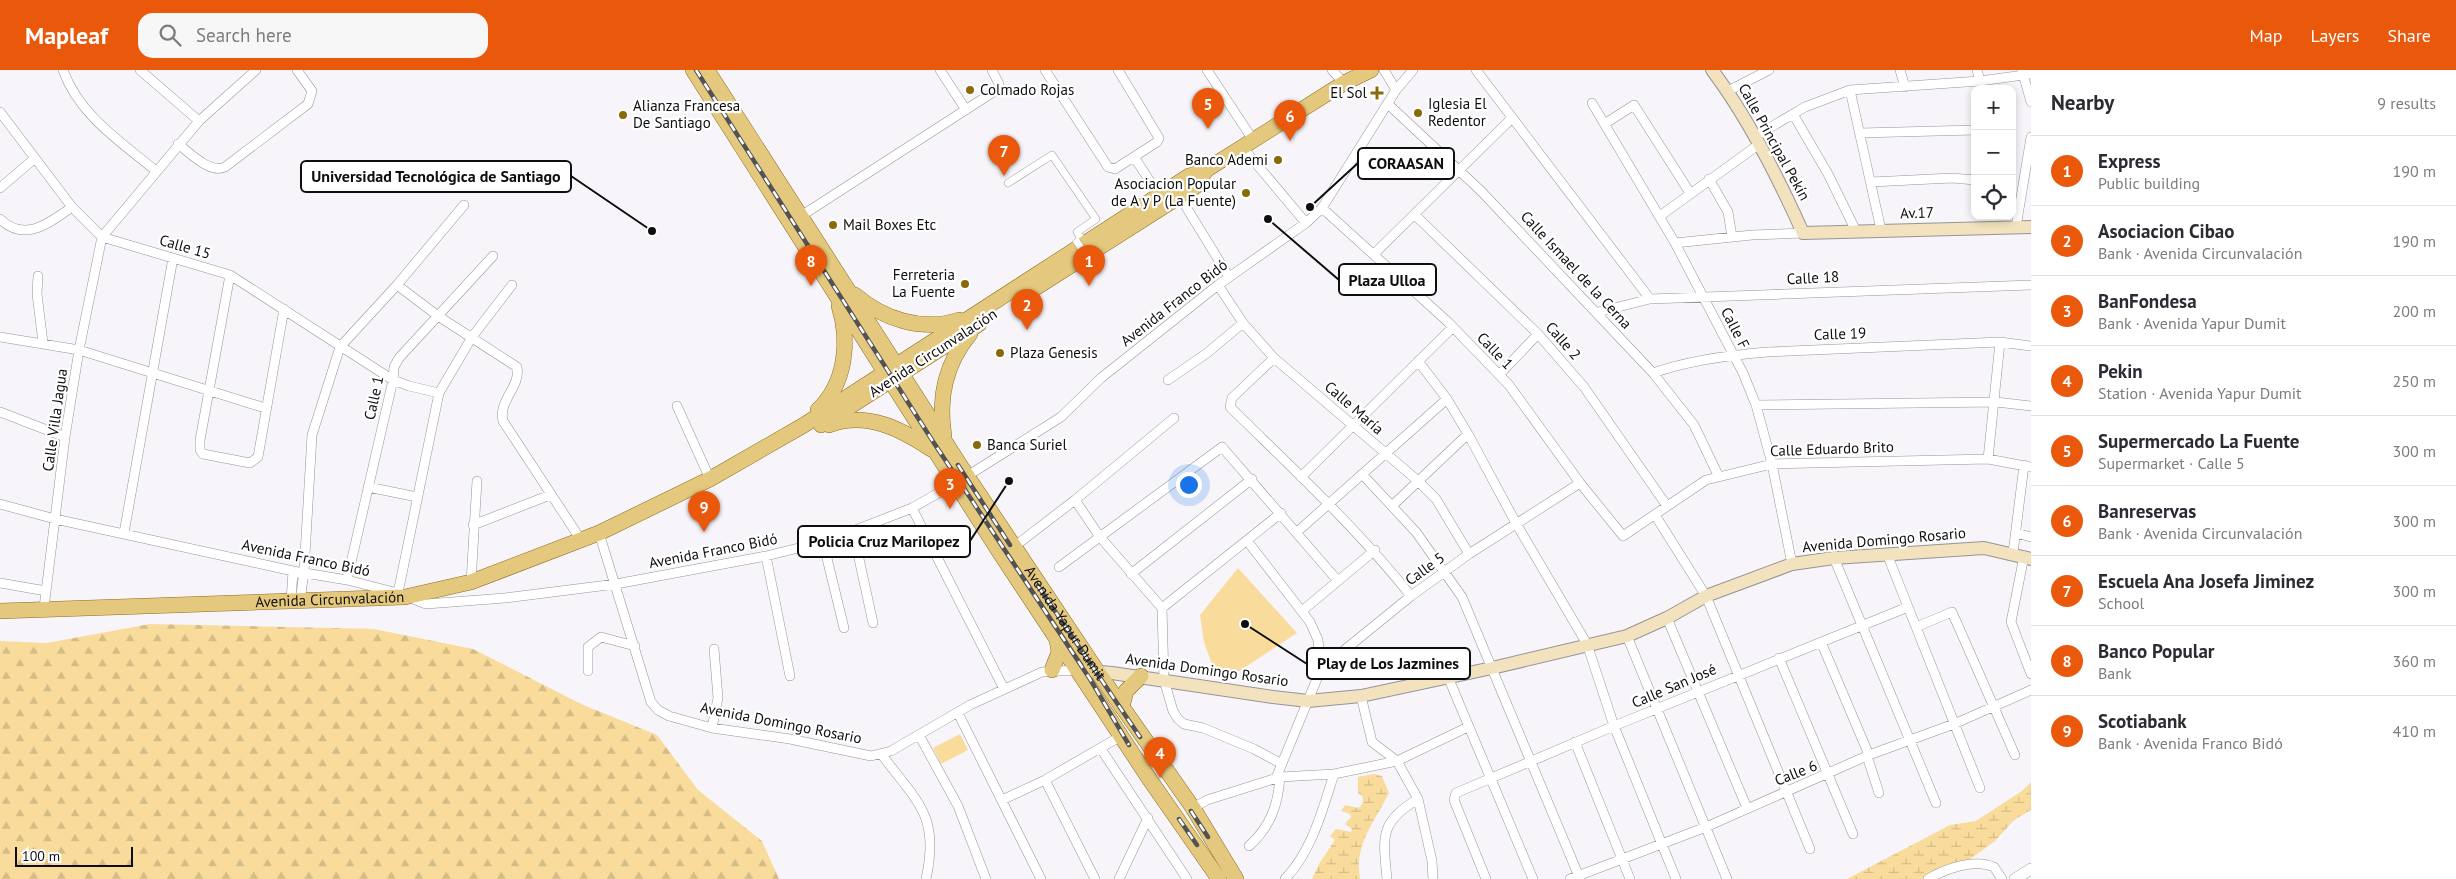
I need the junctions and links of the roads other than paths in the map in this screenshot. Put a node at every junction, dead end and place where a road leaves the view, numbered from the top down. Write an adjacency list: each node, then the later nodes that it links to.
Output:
1 (63, 70): 48 (street)
2 (140, 70): 36 (street)
3 (256, 70): 21 (street)
4 (297, 70): 42 (street)
5 (693, 70): 86 (main road)
6 (708, 70): 62 (main road)
7 (940, 70): 32 (street)
8 (992, 70): 32 (street)
9 (1046, 70): 44 (street)
10 (1118, 70): 44 (street)
11 (1207, 70): 43 (street)
12 (1332, 70): 24 (street)
13 (1371, 70): 24 (main road, Avenida Circunvalación)
14 (1384, 70): 26 (street)
15 (1413, 70): 26 (street, Avenida Franco Bidó)
16 (1476, 70): 35 (street)
17 (1712, 70): 28 (main road, Calle Principal Pekín)
18 (1769, 70): 28 (street)
19 (1900, 70): 25 (street)
20 (1977, 70): 23 (street)
21 (244, 73): 36 (street)
22 (2026, 73): 23 (street); 29 (street)
23 (1980, 81): 25 (street)
24 (1344, 83): 43 (main road, Avenida Circunvalación)
25 (1905, 86): 27 (street)
26 (1396, 90): 31 (street, Avenida Franco Bidó)
27 (1850, 90): 34 (street); 39 (street)
28 (1728, 91): 41 (main road, Calle Principal Pekín)
29 (2031, 102)
30 (1592, 103): 37 (street, Calle F)
31 (1389, 105): 46 (street, Calle Ismael de la Cerna); 60 (street, Avenida Franco Bidó)
32 (966, 110): 62 (street)
33 (0, 112): 45 (street, Calle 15)
34 (1793, 114): 41 (street); 70 (street)
35 (1511, 119): 46 (street); 88 (street)
36 (199, 121): 42 (street)
37 (1606, 123): 54 (street); 63 (street, Calle F)
38 (1971, 130): 39 (street)
39 (1860, 133): 51 (street)
40 (2031, 137): 55 (street)
41 (1756, 141): 49 (street); 71 (main road, Calle Principal Pekín)
42 (178, 144): 48 (street)
43 (1248, 144): 47 (main road, Avenida Circunvalación); 66 (street)
44 (1134, 156): 57 (street)
45 (34, 159): 53 (street); 59 (street, Calle 15)
46 (1459, 169): 61 (street); 90 (street, Calle Ismael de la Cerna)
47 (1206, 170): 56 (main road, Avenida Circunvalación); 57 (main road, Avenida Circunvalación)
48 (156, 171): 72 (street)
49 (1709, 179): 54 (street); 73 (street)
50 (1971, 180): 51 (street)
51 (1871, 182): 69 (street)
52 (1008, 183): 78 (street, bridge)
53 (0, 188)
54 (1690, 193): 63 (street)
55 (2016, 193)
56 (1180, 197): 57 (main road, Avenida Circunvalación); 81 (street)
57 (1163, 201): 78 (main road, Avenida Circunvalación); 92 (main road, Avenida Circunvalación)
58 (464, 205): 83 (street)
59 (72, 207): 64 (street); 72 (street, Calle 15)
60 (1322, 208): 66 (street, Avenida Franco Bidó); 75 (street, Calle 1)
61 (1415, 215): 75 (street); 95 (street, Calle 2)
62 (801, 216): 86 (main road)
63 (1660, 216): 74 (street, Calle F)
64 (0, 219)
65 (2016, 220): 67 (street)
66 (1306, 223): 81 (street, Avenida Franco Bidó)
67 (2016, 227): 68 (main road, Av.17); 69 (main road, Av.17)
68 (2031, 227)
69 (1881, 230): 70 (main road, Av.17)
70 (1856, 231): 71 (main road, Av.17)
71 (1803, 233): 73 (street)
72 (102, 237): 77 (street, Calle 15); 102 (street, Calle Villa Jagua)
73 (1732, 237): 74 (street)
74 (1675, 243): 87 (street, Calle F)
75 (1375, 253): 94 (street, Calle 1)
76 (494, 256): 91 (street, Calle 1)
77 (173, 258): 79 (street, Calle 15); 106 (street)
78 (1084, 261): 92 (main road, Avenida Circunvalación)
79 (230, 275): 89 (street, Calle 15); 112 (street)
80 (38, 276): 99 (street)
81 (1229, 277): 85 (street, Avenida Franco Bidó)
82 (2031, 284): 87 (street, Calle 18)
83 (397, 285): 91 (street); 101 (street)
84 (512, 285): 97 (street)
85 (1218, 285): 93 (street, Calle María); 136 (street, Avenida Franco Bidó)
86 (840, 289): 92 (main road); 107 (main road, Avenida Yapur Dumit); 123 (main road)
87 (1704, 298): 88 (street, Calle 18); 103 (street, Calle F)
88 (1650, 299): 90 (street, Calle 18)
89 (284, 309): 101 (street, Calle 15); 119 (street)
90 (1598, 312): 108 (street, Calle Ismael de la Cerna)
91 (438, 316): 97 (street); 110 (street, Calle 1)
92 (976, 319): 107 (main road, Avenida Circunvalación); 126 (main road)
93 (1243, 323): 104 (street, Calle María); 111 (street)
94 (1453, 327): 105 (street); 109 (street, Calle 1)
95 (1538, 334): 109 (street); 147 (street, Calle 2)
96 (0, 337): 99 (street)
97 (472, 338): 113 (street); 141 (street)
98 (2000, 342): 100 (street, Calle 19); 103 (street, Calle 19); 115 (street)
99 (43, 343): 102 (street)
100 (2031, 346)
101 (340, 347): 110 (street, Calle 15); 176 (street)
102 (79, 350): 106 (street); 125 (street, Calle Villa Jagua)
103 (1733, 354): 108 (street, Calle 19); 116 (street, Calle F)
104 (1274, 358): 122 (street, Calle María); 133 (street)
105 (1418, 361): 114 (street); 122 (street)
106 (152, 373): 112 (street); 157 (street)
107 (894, 373): 123 (main road, Avenida Circunvalación); 126 (main road, Avenida Yapur Dumit)
108 (1653, 373): 132 (street, Calle Ismael de la Cerna)
109 (1499, 375): 139 (street, Calle 1)
110 (393, 380): 113 (street); 140 (street, Calle 1)
111 (1168, 380)
112 (210, 391): 119 (street); 119 (street)
113 (439, 393): 142 (street)
114 (1447, 398): 124 (street); 127 (street)
115 (1996, 402): 116 (street); 118 (street); 128 (street)
116 (1756, 405): 129 (street, Calle F)
117 (677, 406): 134 (street)
118 (2031, 406)
119 (265, 408)
120 (0, 412): 125 (street)
121 (1174, 418): 143 (street)
122 (1352, 425): 127 (street, Calle María); 133 (street)
123 (807, 428): 126 (main road); 134 (main road, Avenida Circunvalación); 149 (main road, Avenida Circunvalación)
124 (1468, 434): 137 (street); 154 (street)
125 (65, 437): 152 (street, Calle Villa Jagua)
126 (940, 446): 136 (main road, Avenida Yapur Dumit)
127 (1385, 454): 131 (street); 137 (street, Calle María)
128 (1988, 459): 129 (street, Calle Eduardo Brito); 130 (street, Calle Eduardo Brito)
129 (1772, 464): 132 (street, Calle Eduardo Brito); 173 (street, Calle F)
130 (2028, 466): 159 (street)
131 (1362, 474): 144 (street); 146 (street)
132 (1718, 475): 147 (street, Calle Eduardo Brito)
133 (1301, 477): 144 (street)
134 (710, 479): 149 (main road, Avenida Circunvalación)
135 (1252, 479): 150 (street); 161 (street); 178 (street)
136 (962, 480): 148 (street, Avenida Franco Bidó); 166 (main road, Avenida Yapur Dumit); 200 (main road, Avenida Yapur Dumit)
137 (1417, 480): 146 (street); 168 (street, Calle María)
138 (477, 481): 153 (street)
139 (1580, 483): 154 (street, Calle 5); 160 (street, Calle 1)
140 (368, 486): 142 (street); 179 (street, Calle 1)
141 (550, 495): 153 (street); 163 (street)
142 (417, 497): 185 (street)
143 (1075, 500): 161 (street); 166 (street)
144 (1330, 503): 156 (street); 167 (street)
145 (0, 504): 152 (street, Avenida Franco Bidó)
146 (1392, 505): 177 (street)
147 (1667, 506): 151 (street, Calle Eduardo Brito)
148 (912, 508): 155 (street, Avenida Franco Bidó); 218 (street)
149 (644, 512): 158 (main road, Avenida Circunvalación)
150 (1281, 513): 156 (street); 165 (street)
151 (1655, 515): 160 (street, Calle Eduardo Brito); 187 (street)
152 (55, 519): 157 (street, Avenida Franco Bidó); 184 (street, Calle Villa Jagua)
153 (473, 525): 181 (street)
154 (1517, 525): 168 (street, Calle 5); 202 (street)
155 (852, 531): 164 (street, Avenida Franco Bidó); 195 (street)
156 (1297, 532): 180 (street)
157 (124, 533): 175 (street, Avenida Franco Bidó)
158 (599, 533): 163 (main road, Avenida Circunvalación); 183 (street, Avenida Domingo Rosario)
159 (2016, 533): 162 (street); 171 (street)
160 (1622, 536)
161 (1100, 537): 174 (street); 178 (street)
162 (2031, 537)
163 (581, 540): 181 (main road, Avenida Circunvalación)
164 (822, 542): 170 (street, Avenida Franco Bidó); 197 (street)
165 (1248, 542): 191 (street); 193 (street)
166 (1015, 546): 211 (main road, Avenida Yapur Dumit)
167 (1375, 550): 180 (street); 186 (street)
168 (1469, 554): 177 (street, Calle 5)
169 (1887, 554): 171 (main road, Avenida Domingo Rosario); 172 (main road, Avenida Domingo Rosario); 189 (street)
170 (766, 556): 183 (street, Avenida Franco Bidó); 214 (street)
171 (2023, 556): 213 (street)
172 (1834, 558): 173 (main road, Avenida Domingo Rosario); 196 (street)
173 (1792, 564): 187 (main road, Avenida Domingo Rosario)
174 (1059, 567)
175 (292, 572): 176 (street, Avenida Franco Bidó); 188 (street)
176 (304, 572): 179 (street, Avenida Franco Bidó); 188 (street)
177 (1445, 572): 186 (street, Calle 5); 206 (street)
178 (1131, 574): 191 (street)
179 (347, 580): 185 (street, Avenida Franco Bidó)
180 (1338, 581): 193 (street)
181 (472, 582): 185 (main road, Avenida Circunvalación)
182 (0, 583): 184 (street)
183 (616, 584): 185 (street, Avenida Franco Bidó); 203 (street, Avenida Domingo Rosario)
184 (46, 591): 190 (street, Calle Villa Jagua)
185 (402, 595): 188 (main road, Avenida Circunvalación)
186 (1411, 596): 207 (street, Calle 5)
187 (1706, 596): 194 (main road, Avenida Domingo Rosario); 212 (street)
188 (295, 601): 190 (main road, Avenida Circunvalación)
189 (1908, 607): 196 (street, Calle San José); 198 (street)
190 (44, 608): 192 (main road, Avenida Circunvalación)
191 (1162, 608): 217 (street)
192 (0, 611)
193 (1302, 611): 207 (street)
194 (1667, 618): 199 (main road, Avenida Domingo Rosario); 220 (street)
195 (873, 623)
196 (1862, 624): 201 (street, Calle San José); 233 (street)
197 (844, 628)
198 (1916, 628): 224 (street); 227 (street)
199 (1627, 636): 202 (main road, Avenida Domingo Rosario); 225 (street)
200 (1056, 638): 208 (main road); 209 (main road, Avenida Yapur Dumit)
201 (1821, 642): 205 (street, Calle San José); 237 (street)
202 (1587, 644): 206 (main road, Avenida Domingo Rosario); 228 (street)
203 (635, 646): 210 (street); 230 (street, Avenida Domingo Rosario)
204 (714, 649): 230 (street)
205 (1779, 658): 212 (street, Calle San José); 243 (street)
206 (1492, 668): 216 (main road, Avenida Domingo Rosario); 240 (street)
207 (1321, 669): 222 (street, Calle 5)
208 (1052, 670): 209 (street, Avenida Domingo Rosario); 218 (street, Avenida Domingo Rosario)
209 (1077, 670): 211 (main road, Avenida Domingo Rosario); 232 (main road, Avenida Yapur Dumit)
210 (588, 671)
211 (1098, 671): 215 (main road, Avenida Domingo Rosario); 223 (main road, Avenida Yapur Dumit)
212 (1739, 674): 220 (street, Calle San José); 248 (street)
213 (2031, 674)
214 (790, 676)
215 (1141, 676): 217 (main road, Avenida Domingo Rosario); 223 (main road)
216 (1448, 677): 221 (main road, Avenida Domingo Rosario); 229 (street)
217 (1164, 680): 222 (main road, Avenida Domingo Rosario); 241 (street)
218 (1004, 689): 226 (street, Avenida Domingo Rosario)
219 (2031, 690): 224 (street, Calle 6)
220 (1698, 691): 225 (street, Calle San José); 254 (street)
221 (1361, 696): 222 (main road, Avenida Domingo Rosario); 239 (street)
222 (1308, 700): 241 (street, Calle 5)
223 (1122, 707): 253 (main road, Avenida Yapur Dumit)
224 (1994, 707): 227 (street, Calle 6); 238 (street)
225 (1657, 709): 228 (street, Calle San José); 256 (street)
226 (958, 713): 231 (street, Avenida Domingo Rosario); 251 (street)
227 (1954, 724): 233 (street, Calle 6); 247 (street)
228 (1614, 726): 234 (street, Calle San José); 258 (street)
229 (1468, 727): 239 (street); 245 (street)
230 (712, 728): 236 (street, Avenida Domingo Rosario)
231 (919, 735): 236 (street, Avenida Domingo Rosario); 265 (street)
232 (1121, 736): 235 (street); 270 (main road, Avenida Yapur Dumit)
233 (1910, 740): 237 (street, Calle 6); 252 (street)
234 (1575, 742): 240 (street, Calle San José); 261 (street)
235 (1101, 749): 246 (street); 255 (street)
236 (882, 755): 264 (street)
237 (1868, 755): 243 (street, Calle 6); 249 (street)
238 (2015, 755)
239 (1397, 761): 242 (street); 250 (street)
240 (1529, 761): 245 (street, Calle San José); 263 (street)
241 (1282, 764): 244 (street, Calle 5)
242 (1334, 774): 244 (street); 272 (street)
243 (1827, 776): 248 (street, Calle 6); 257 (street)
244 (1278, 778): 253 (street); 259 (street, Calle 5)
245 (1490, 778): 275 (street, Calle San José); 276 (street)
246 (1045, 780): 251 (street); 267 (street)
247 (1980, 788)
248 (1787, 792): 254 (street, Calle 6); 260 (street)
249 (1879, 793)
250 (1418, 799): 273 (street); 274 (street)
251 (1002, 800): 266 (street)
252 (1936, 803)
253 (1193, 808): 271 (main road, Avenida Yapur Dumit)
254 (1747, 808): 256 (street, Calle 6)
255 (1148, 818): 268 (street); 269 (street)
256 (1706, 827): 258 (street, Calle 6); 279 (street)
257 (1853, 834)
258 (1662, 844): 261 (street, Calle 6); 278 (street)
259 (1249, 846)
260 (1810, 849)
261 (1622, 859): 263 (street, Calle 6); 277 (street)
262 (2031, 869): 282 (street)
263 (1576, 878)
264 (926, 879)
265 (986, 879)
266 (1041, 879)
267 (1095, 879)
268 (1119, 879)
269 (1187, 879)
270 (1219, 879)
271 (1236, 879)
272 (1285, 879)
273 (1387, 879)
274 (1433, 879)
275 (1486, 879)
276 (1533, 879)
277 (1630, 879)
278 (1676, 879)
279 (1727, 879)
280 (1928, 879): 281 (street)
281 (2002, 879)
282 (2015, 879)

